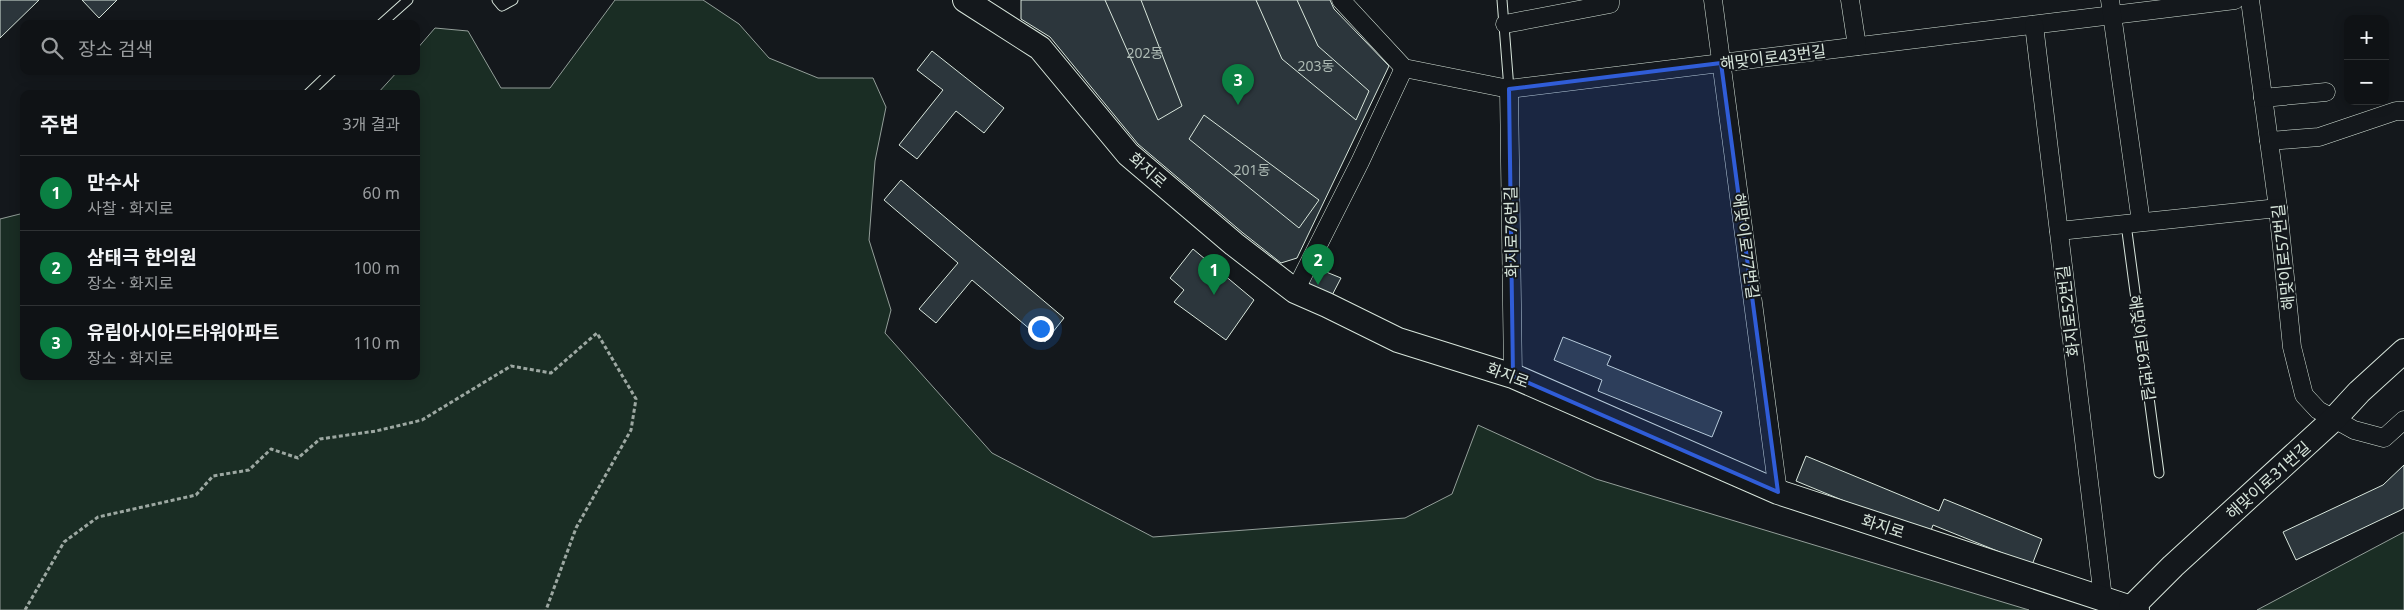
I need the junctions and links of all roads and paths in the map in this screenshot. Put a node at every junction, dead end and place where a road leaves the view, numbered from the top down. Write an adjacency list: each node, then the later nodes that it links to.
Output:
1 (408, 0): 13 (lane)
2 (497, 0): 3 (lane)
3 (513, 0)
4 (965, 0): 29 (street, 화지로)
5 (1341, 0): 18 (street)
6 (1502, 0): 14 (lane)
7 (1713, 0): 17 (street, 해맞이로77번길)
8 (1850, 0): 16 (street)
9 (2235, 0): 12 (street, 해맞이로43번길)
10 (2250, 0): 23 (street, 해맞이로57번길)
11 (1610, 2): 14 (street)
12 (2111, 8): 15 (street, 해맞이로43번길); 27 (street, 해맞이로61번길)
13 (386, 20)
14 (1505, 24): 20 (lane)
15 (2034, 24): 16 (street, 해맞이로43번길); 28 (street, 화지로52번길)
16 (1857, 46): 17 (street, 해맞이로43번길)
17 (1722, 63): 20 (street, 해맞이로43번길); 35 (street, 해맞이로77번길)
18 (1404, 68): 20 (street, 해맞이로43번길); 29 (street)
19 (328, 75): 21 (lane)
20 (1509, 89): 31 (street, 화지로76번길)
21 (312, 90)
22 (2326, 92): 23 (street)
23 (2263, 98): 25 (street, 해맞이로57번길)
24 (2404, 111): 25 (street)
25 (2269, 141): 26 (street, 해맞이로57번길)
26 (2278, 208): 27 (street); 32 (street, 해맞이로57번길)
27 (2133, 223): 28 (street); 34 (lane, 해맞이로61번길)
28 (2059, 231): 36 (street, 화지로52번길)
29 (1295, 292): 31 (street, 화지로)
30 (2404, 351): 32 (street, 해맞이로31번길)
31 (1513, 376): 35 (street, 화지로)
32 (2335, 418): 33 (street, 해맞이로57번길); 37 (street, 해맞이로31번길)
33 (2404, 420)
34 (2159, 473)
35 (1778, 492): 36 (street, 화지로)
36 (2103, 598): 37 (street, 화지로)
37 (2134, 609)
38 (25, 610): 39 (path)
39 (546, 610)

